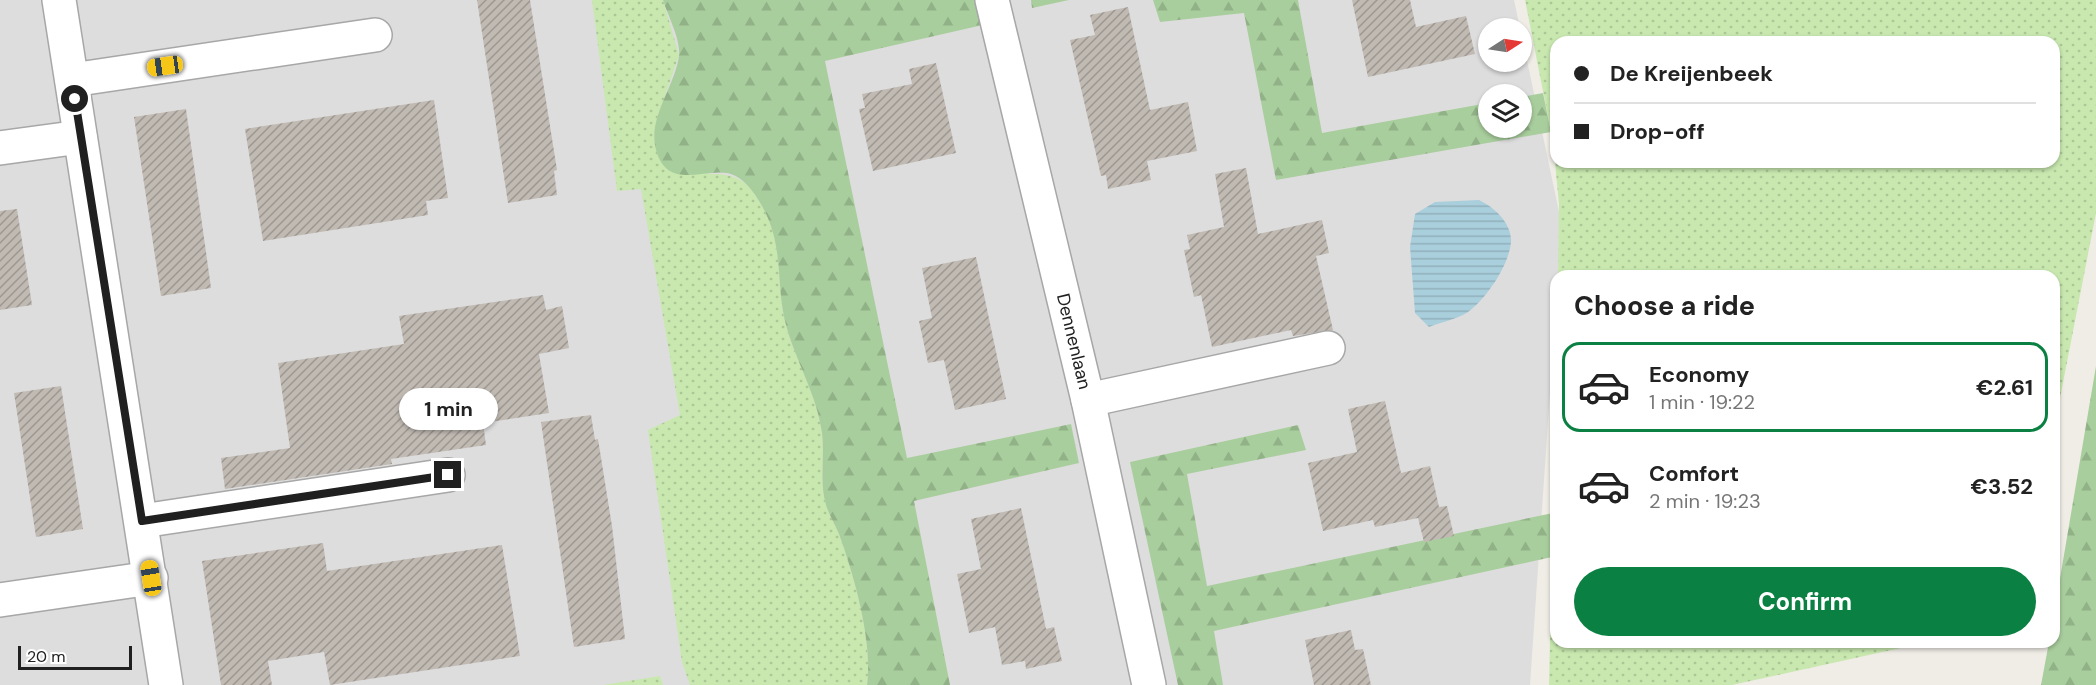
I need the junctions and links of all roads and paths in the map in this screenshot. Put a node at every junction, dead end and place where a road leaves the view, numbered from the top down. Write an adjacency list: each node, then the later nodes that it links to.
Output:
1 (59, 0): 4 (street)
2 (992, 0): 8 (street, Dennenlaan)
3 (375, 35): 4 (street)
4 (72, 80): 5 (street)
5 (80, 137): 6 (street); 10 (street)
6 (0, 148)
7 (1328, 348): 8 (street)
8 (1089, 400): 14 (street, Dennenlaan)
9 (448, 475): 10 (street)
10 (142, 521): 11 (street)
11 (151, 578): 12 (street); 13 (street)
12 (0, 600)
13 (166, 685)
14 (1149, 685)

